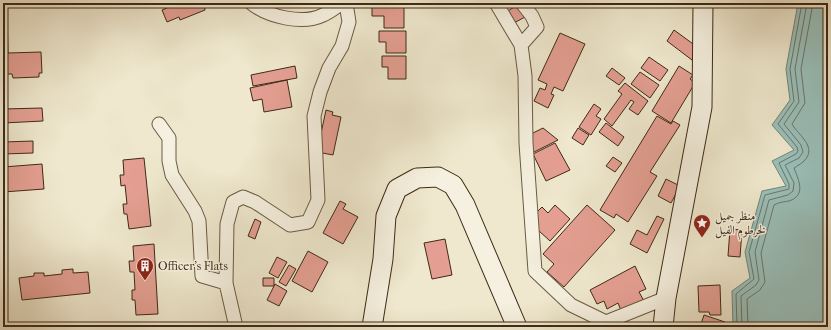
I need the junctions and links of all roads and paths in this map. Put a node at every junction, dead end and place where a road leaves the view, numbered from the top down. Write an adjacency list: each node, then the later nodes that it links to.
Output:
1 (252, 3): 2 (street)
2 (342, 3)
3 (346, 3): 9 (street)
4 (496, 3): 7 (street)
5 (522, 3): 7 (street)
6 (703, 3): 10 (main road)
7 (521, 45): 10 (street)
8 (159, 124): 9 (street)
9 (226, 283): 11 (street)
10 (666, 298): 14 (main road)
11 (236, 327)
12 (372, 327): 13 (main road)
13 (517, 327)
14 (663, 327)

